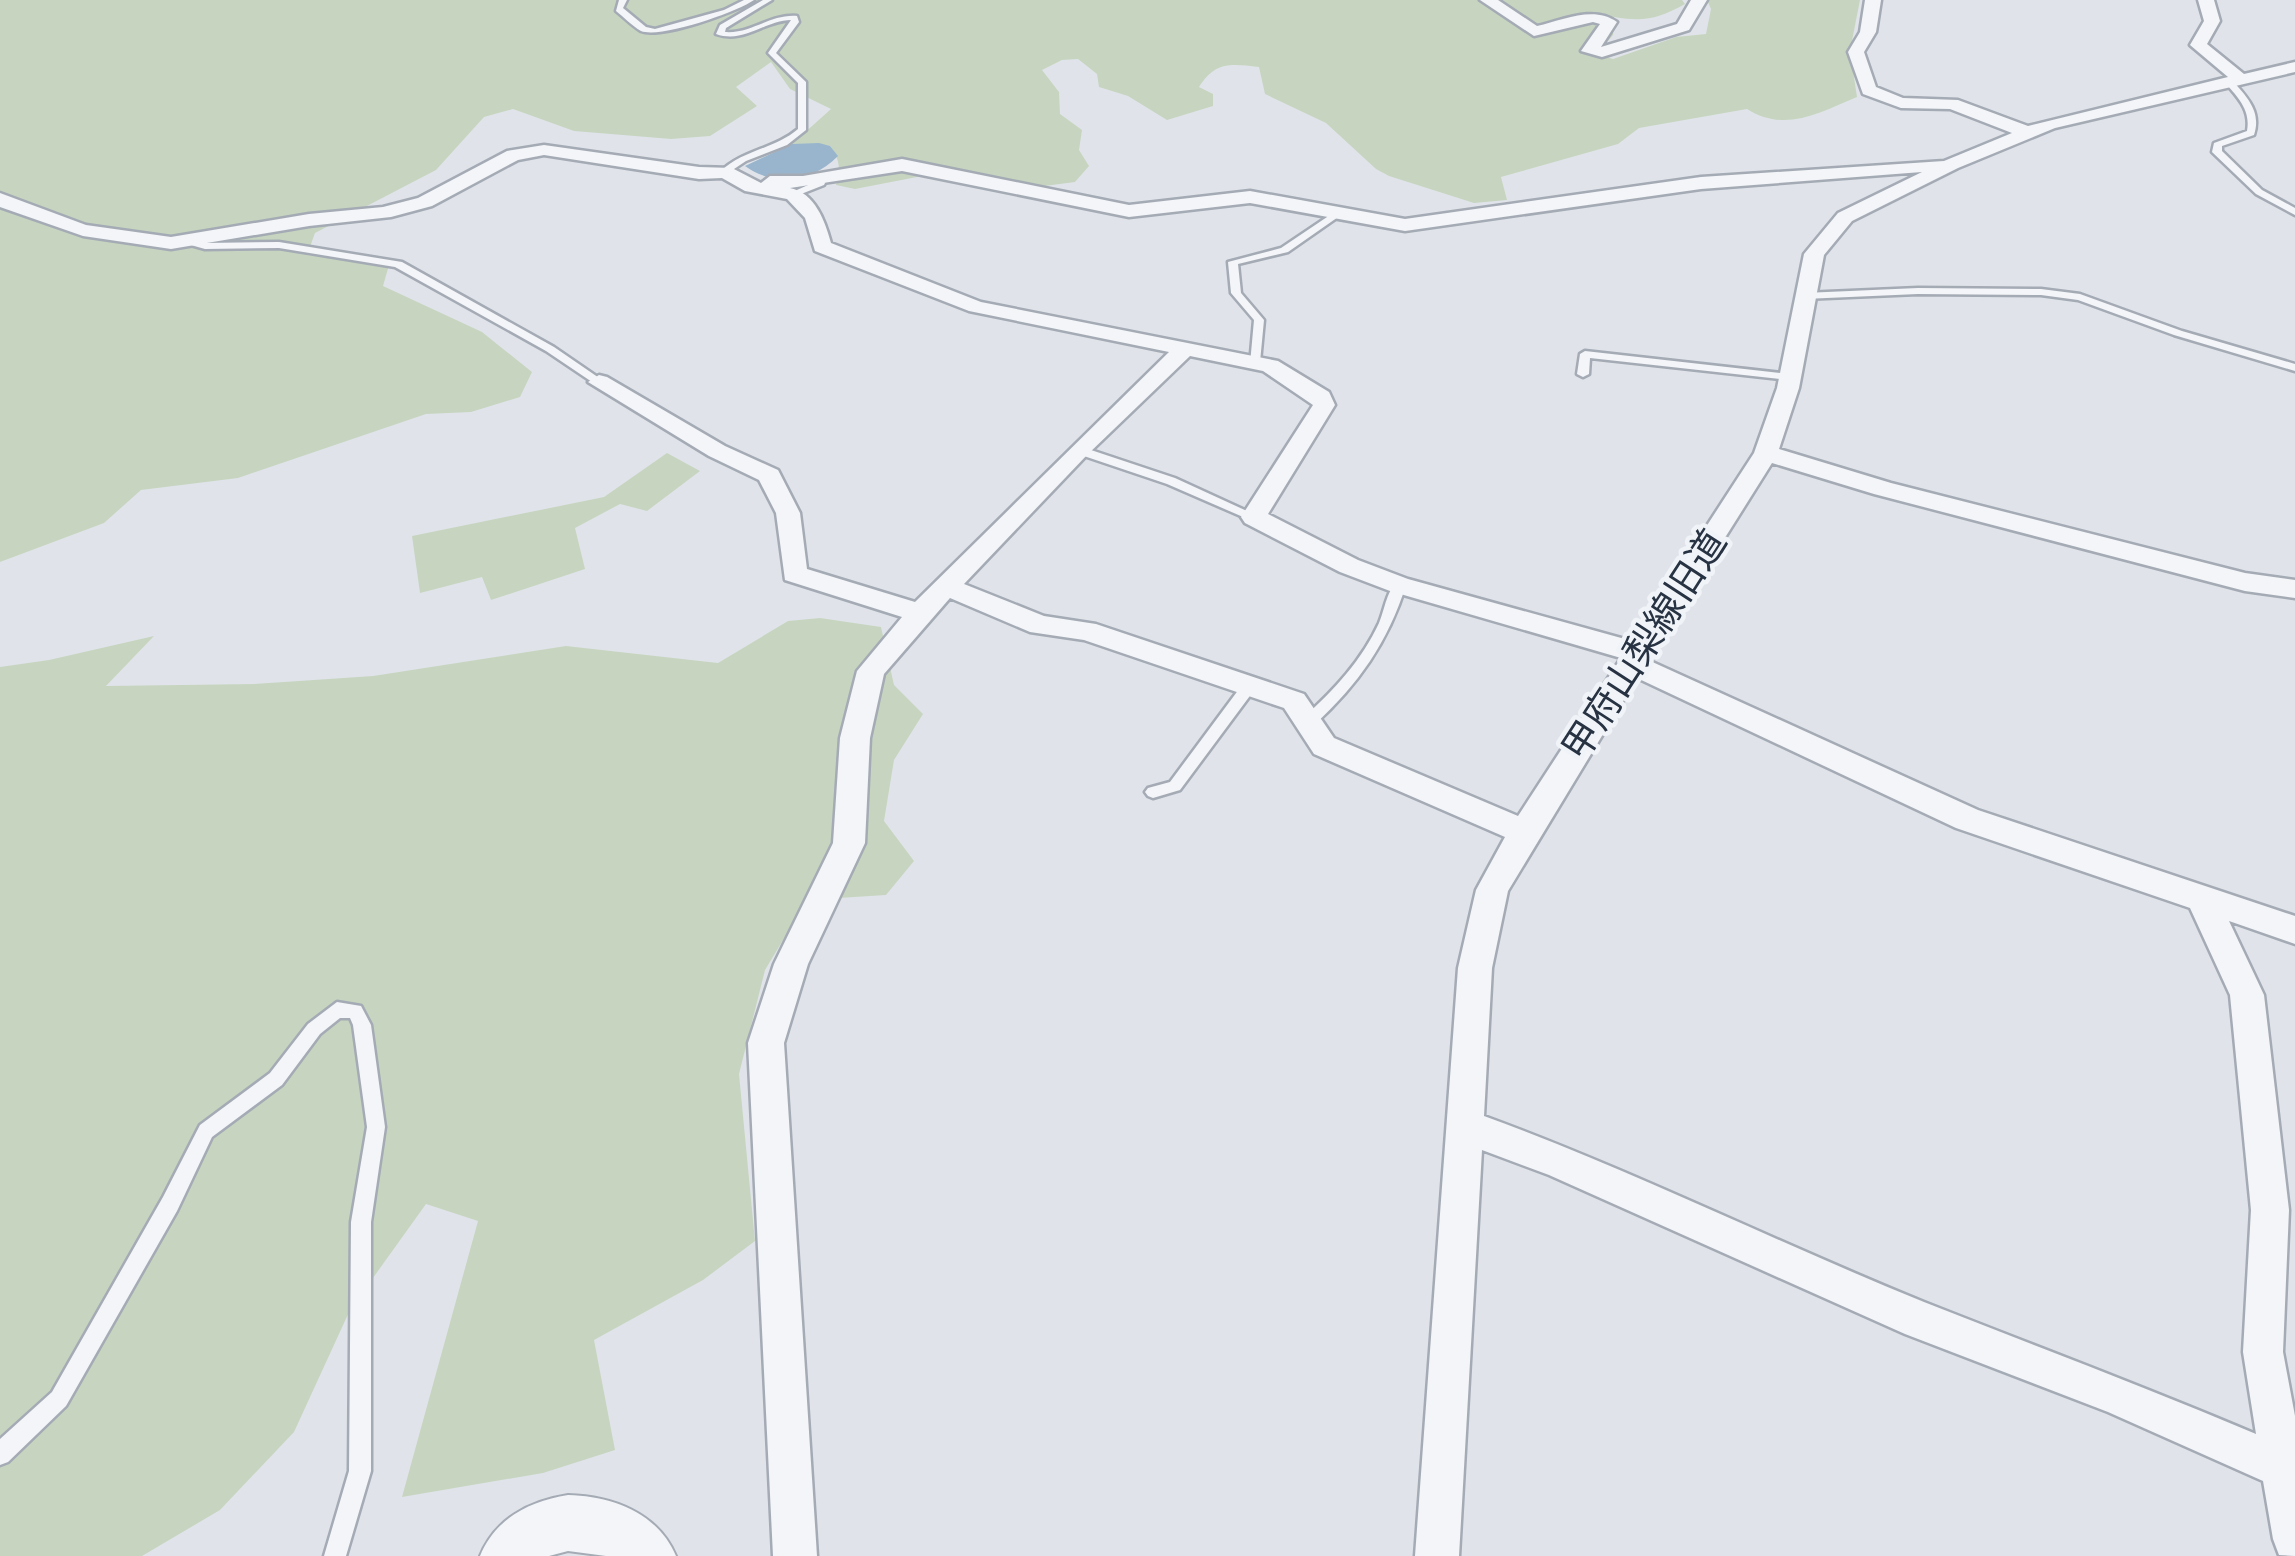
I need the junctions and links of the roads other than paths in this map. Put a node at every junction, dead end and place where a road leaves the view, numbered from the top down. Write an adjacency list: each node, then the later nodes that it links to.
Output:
1 (623, 0): 2 (lane)
2 (750, 0)
3 (768, 0): 12 (lane)
4 (1488, 0): 5 (street)
5 (1698, 0)
6 (1872, 0): 10 (street)
7 (2206, 0): 9 (street)
8 (2295, 67): 9 (street, 甲府山梨線旧道)
9 (2233, 80): 10 (street, 甲府山梨線旧道); 16 (lane)
10 (2026, 132): 11 (street, 甲府山梨線旧道)
11 (1952, 164): 17 (street); 19 (street, 甲府山梨線旧道)
12 (733, 176): 13 (street); 14 (street); 18 (street)
13 (823, 177): 14 (lane); 17 (street)
14 (792, 194): 20 (street)
15 (0, 199): 18 (street)
16 (2295, 212)
17 (1336, 215): 21 (lane)
18 (184, 240): 25 (lane)
19 (1804, 296): 22 (lane); 24 (street, 甲府山梨線旧道)
20 (1185, 349): 21 (street); 26 (street)
21 (1254, 362): 28 (street)
22 (2295, 368)
23 (1582, 374): 24 (lane)
24 (1790, 378): 27 (street, 甲府山梨線旧道)
25 (599, 382): 32 (street)
26 (1079, 450): 28 (lane); 30 (street)
27 (1766, 453): 31 (street); 33 (street, 甲府山梨線旧道)
28 (1254, 518): 29 (street)
29 (1399, 585): 33 (street); 35 (lane)
30 (947, 587): 32 (street); 34 (street)
31 (2295, 589)
32 (920, 613): 47 (street)
33 (1636, 658): 37 (street, 甲府山梨線旧道); 38 (street)
34 (1250, 685): 35 (street); 36 (lane)
35 (1310, 721): 37 (street)
36 (1153, 792)
37 (1524, 832): 40 (street, 甲府山梨線旧道)
38 (2202, 898): 39 (street); 42 (street)
39 (2295, 930)
40 (1462, 1125): 42 (street); 48 (street, 甲府山梨線旧道)
41 (0, 1454): 44 (lane)
42 (2288, 1470): 43 (street)
43 (2295, 1540)
44 (336, 1556)
45 (508, 1556): 46 (street)
46 (648, 1556)
47 (795, 1556)
48 (1437, 1556)

